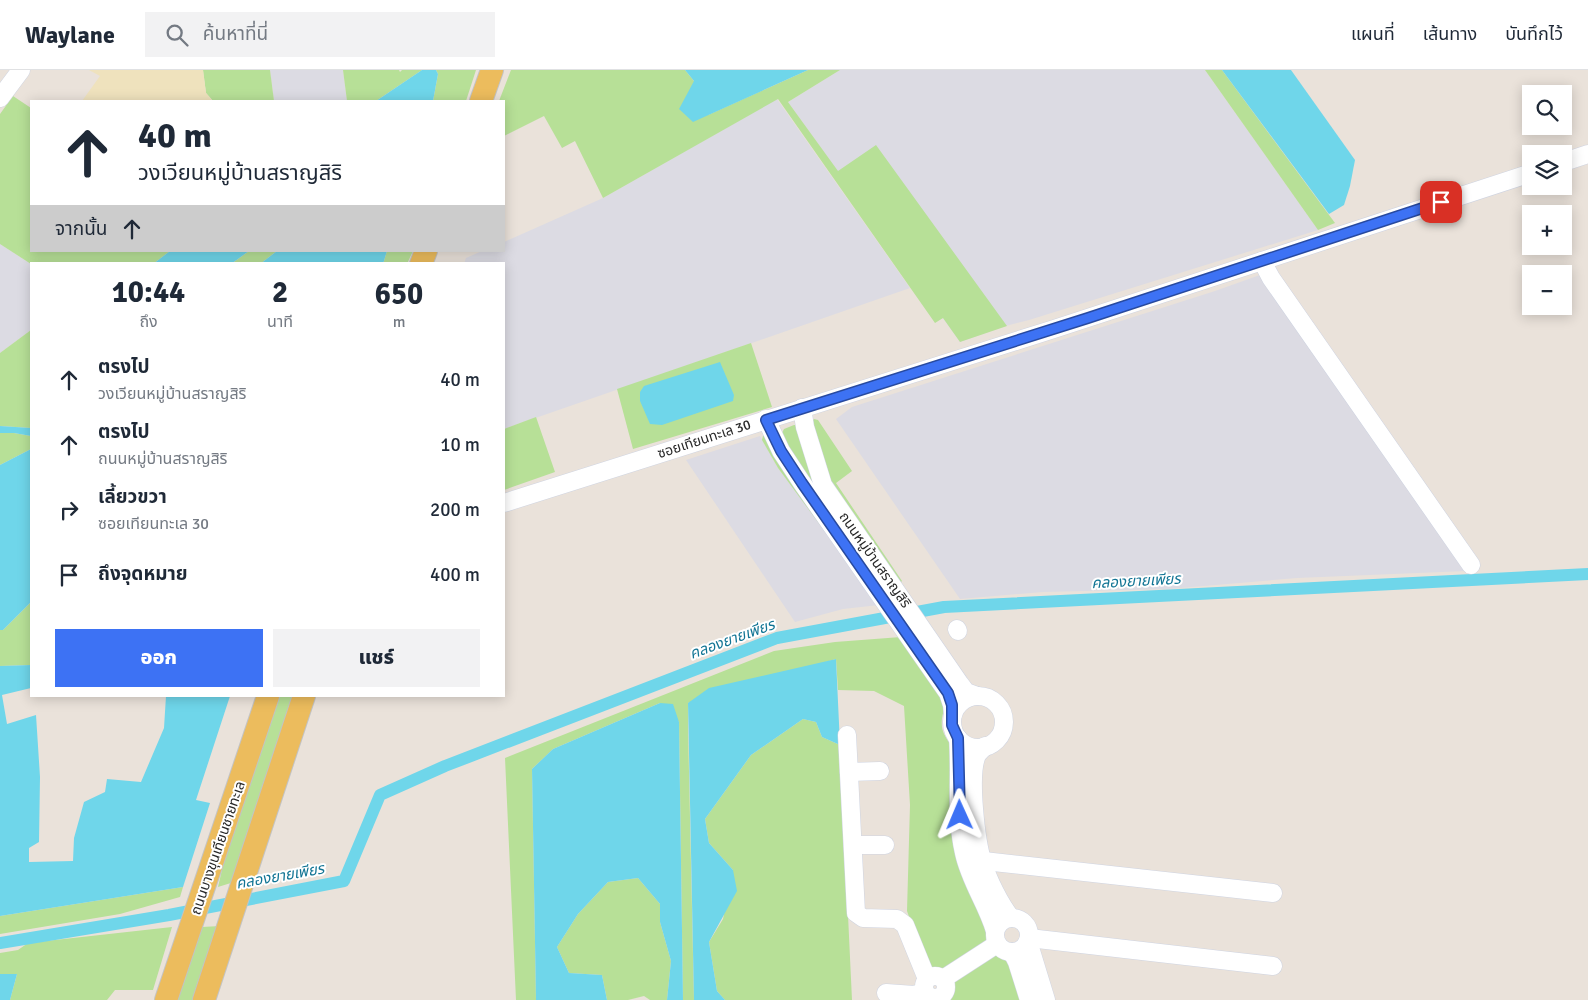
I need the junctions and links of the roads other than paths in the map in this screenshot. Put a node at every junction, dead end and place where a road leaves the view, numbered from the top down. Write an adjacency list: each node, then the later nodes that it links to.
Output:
1 (21, 70): 3 (street)
2 (492, 70): 4 (main road)
3 (0, 98)
4 (482, 100)
5 (1588, 154): 6 (street)
6 (1572, 159)
7 (1522, 176): 8 (street, ซอยเทียนทะเล 30)
8 (1262, 261): 9 (street, ซอยเทียนทะเล 30); 15 (street)
9 (802, 408): 10 (street, ซอยเทียนทะเล 30); 11 (street, ถนนหมู่บ้านสราญสิริ)
10 (766, 420): 12 (street, ถนนหมู่บ้านสราญสิริ); 13 (street, ซอยเทียนทะเล 30)
11 (820, 474): 12 (street); 14 (street, ถนนหมู่บ้านสราญสิริ)
12 (805, 487): 14 (street, ถนนหมู่บ้านสราญสิริ)
13 (505, 503)
14 (862, 555): 16 (street, ถนนหมู่บ้านสราญสิริ)
15 (1471, 565)
16 (918, 637): 17 (street, ถนนหมู่บ้านสราญสิริ); 20 (street, ถนนหมู่บ้านสราญสิริ)
17 (976, 696): 20 (street); 23 (street)
18 (268, 697): 36 (main road, ถนนบางขุนเทียนชายทะเล)
19 (304, 697): 37 (main road)
20 (953, 714): 22 (street)
21 (847, 735): 25 (street)
22 (958, 738): 23 (street); 28 (street)
23 (985, 746): 28 (street)
24 (880, 771): 25 (street)
25 (849, 772): 27 (street)
26 (885, 845): 27 (street)
27 (853, 846): 34 (street)
28 (974, 859): 29 (street); 30 (street); 32 (street)
29 (1273, 893)
30 (1011, 918): 31 (street); 32 (street)
31 (1029, 940): 32 (street); 33 (street); 39 (street)
32 (1001, 942): 34 (street); 38 (street)
33 (1273, 966)
34 (936, 989): 35 (street)
35 (886, 993)
36 (166, 1000)
37 (204, 1000)
38 (1029, 1000)
39 (1046, 1000)

